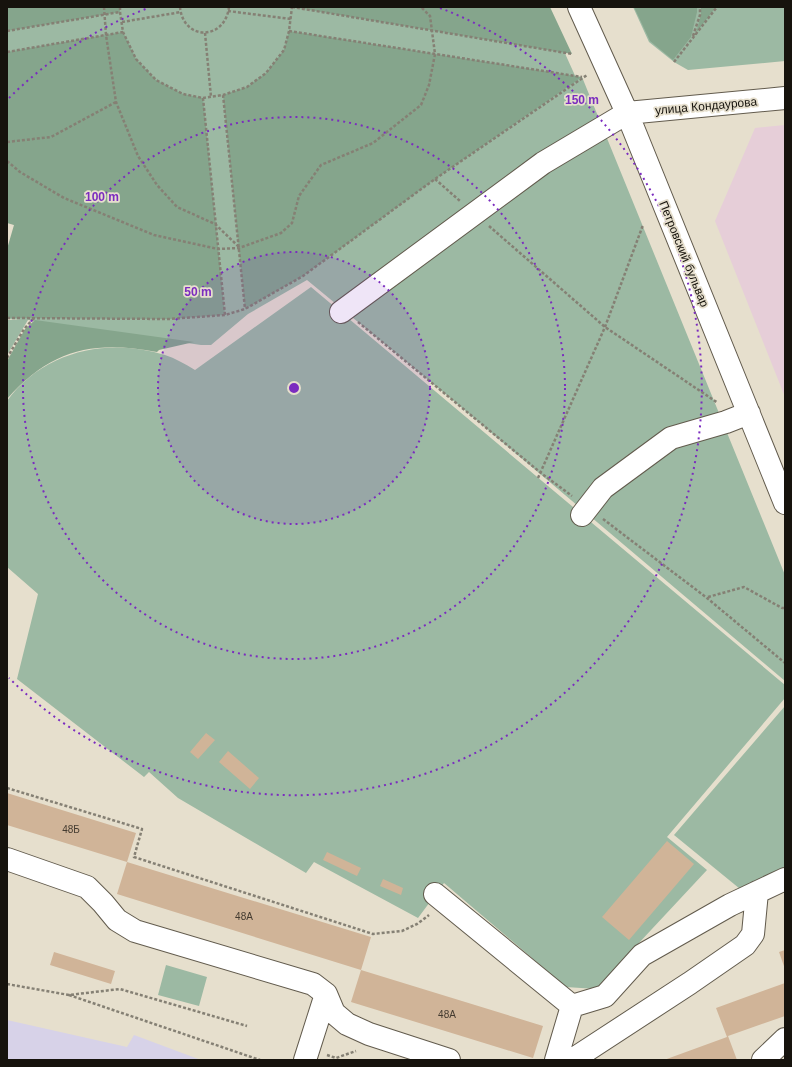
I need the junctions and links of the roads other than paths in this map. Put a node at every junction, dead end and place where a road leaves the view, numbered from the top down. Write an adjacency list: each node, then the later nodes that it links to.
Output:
1 (579, 7): 3 (street, Петровский бульвар)
2 (785, 98): 3 (street, улица Кондаурова)
3 (627, 113): 4 (street); 5 (street, Петровский бульвар)
4 (343, 311)
5 (750, 414): 6 (street, Петровский бульвар); 7 (street)
6 (785, 503)
7 (585, 511)
8 (7, 859): 12 (street)
9 (785, 879): 10 (street)
10 (757, 892): 13 (street); 18 (street)
11 (438, 897): 13 (street)
12 (326, 994): 15 (street); 16 (street)
13 (572, 1006): 17 (street)
14 (785, 1038): 19 (street)
15 (305, 1060)
16 (449, 1060)
17 (556, 1060)
18 (572, 1060)
19 (763, 1060)

